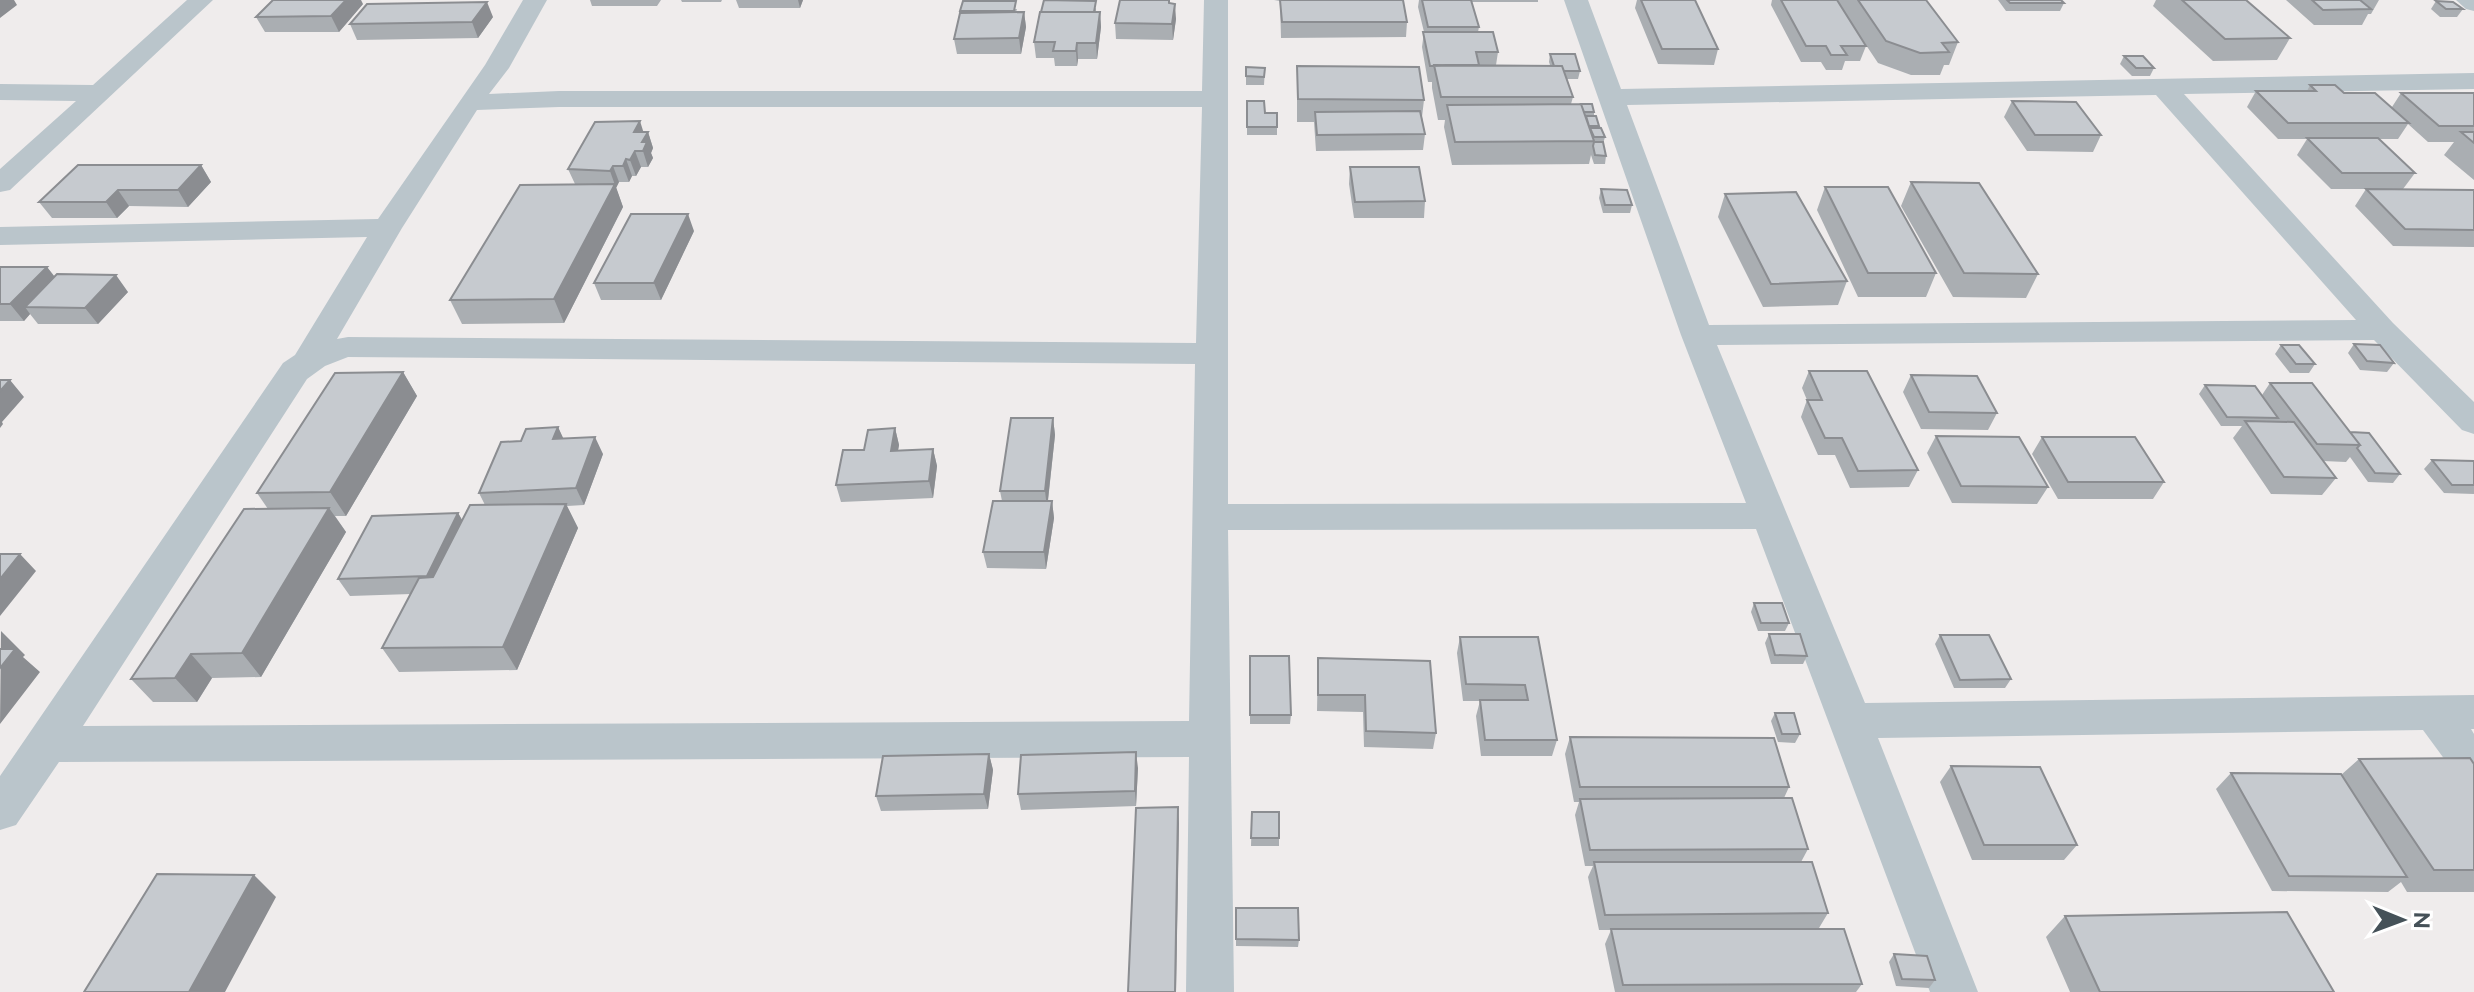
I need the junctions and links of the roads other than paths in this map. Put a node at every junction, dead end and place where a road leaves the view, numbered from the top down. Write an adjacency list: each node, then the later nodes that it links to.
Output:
1 (201, 0): 10 (street)
2 (535, 0): 13 (street)
3 (1216, 0): 12 (street)
4 (1576, 0): 11 (street)
5 (2468, 0): 6 (street)
6 (2474, 4)
7 (2474, 81): 8 (street)
8 (2162, 86): 11 (street); 17 (street)
9 (0, 92): 10 (street)
10 (97, 93): 14 (street)
11 (1612, 97): 18 (street)
12 (1215, 99): 13 (street); 19 (street)
13 (469, 103): 15 (street)
14 (0, 184)
15 (387, 228): 16 (street); 20 (street)
16 (0, 236)
17 (2382, 330): 18 (street); 21 (street)
18 (1697, 335): 22 (street)
19 (1212, 354): 20 (street); 23 (street)
20 (309, 359): 27 (street)
21 (2474, 422)
22 (1766, 516): 23 (street); 25 (street)
23 (1210, 517): 26 (street)
24 (2454, 713): 25 (street); 28 (street)
25 (1851, 721): 31 (street)
26 (1210, 739): 27 (street); 30 (street)
27 (48, 744): 29 (street)
28 (2474, 766)
29 (0, 811)
30 (1210, 992)
31 (1954, 992)

